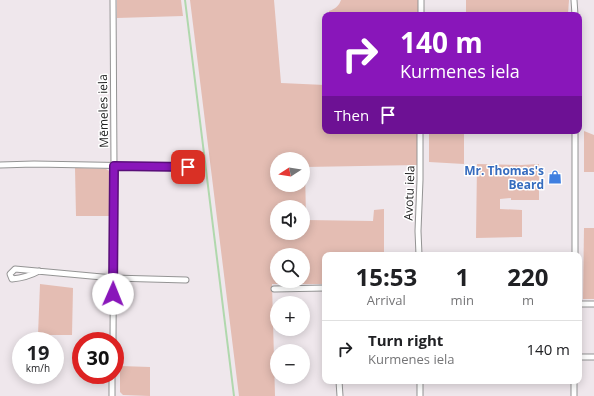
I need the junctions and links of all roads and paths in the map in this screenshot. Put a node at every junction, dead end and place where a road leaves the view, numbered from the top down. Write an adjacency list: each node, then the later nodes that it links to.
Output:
1 (112, 0): 9 (street, Mēmeles iela)
2 (421, 0): 4 (street)
3 (574, 0): 5 (street)
4 (421, 12)
5 (575, 12)
6 (420, 134): 11 (street, Avotu iela)
7 (575, 134): 12 (street)
8 (0, 165): 9 (street)
9 (114, 166): 10 (street); 14 (street, Mēmeles iela)
10 (201, 167)
11 (419, 252)
12 (575, 252)
13 (39, 271): 13 (street); 14 (street)
14 (114, 278): 15 (street); 20 (street, Mēmeles iela)
15 (186, 280)
16 (322, 288): 17 (street)
17 (274, 289)
18 (582, 304): 19 (street)
19 (594, 304)
20 (113, 332)
21 (582, 357): 22 (street)
22 (594, 357)
23 (112, 384): 27 (street)
24 (339, 384): 28 (street)
25 (420, 384): 29 (street)
26 (574, 384): 30 (street)
27 (112, 396)
28 (340, 396)
29 (420, 396)
30 (574, 396)

